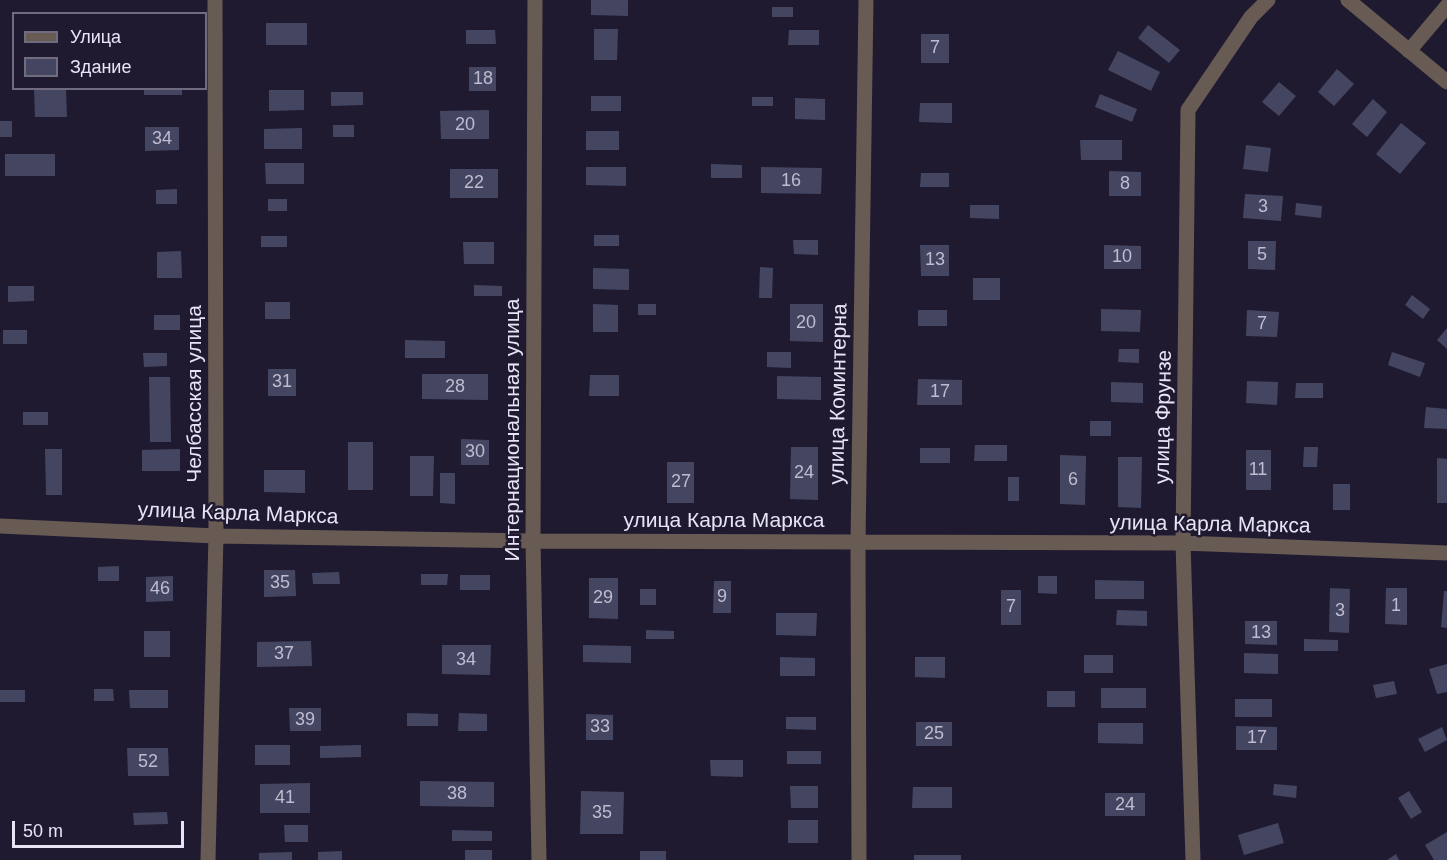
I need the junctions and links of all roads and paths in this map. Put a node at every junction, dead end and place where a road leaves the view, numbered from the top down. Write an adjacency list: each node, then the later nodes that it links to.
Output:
1 (215, 0): 10 (street, Челбасская улица)
2 (536, 0): 11 (street, Интернациональная улица)
3 (866, 0): 12 (street, улица Коминтерна)
4 (1268, 0): 13 (street, улица Фрунзе)
5 (1348, 0): 7 (street)
6 (1447, 6): 7 (street)
7 (1409, 51): 8 (street)
8 (1447, 82)
9 (0, 526): 10 (street, улица Карла Маркса)
10 (216, 536): 11 (street, улица Карла Маркса); 15 (street, Челбасская улица)
11 (533, 541): 12 (street, улица Карла Маркса); 16 (street, Интернациональная улица)
12 (858, 543): 13 (street, улица Карла Маркса); 17 (street, улица Коминтерна)
13 (1183, 543): 14 (street, улица Карла Маркса); 18 (street, улица Фрунзе)
14 (1447, 553)
15 (208, 860)
16 (539, 860)
17 (859, 860)
18 (1194, 860)

